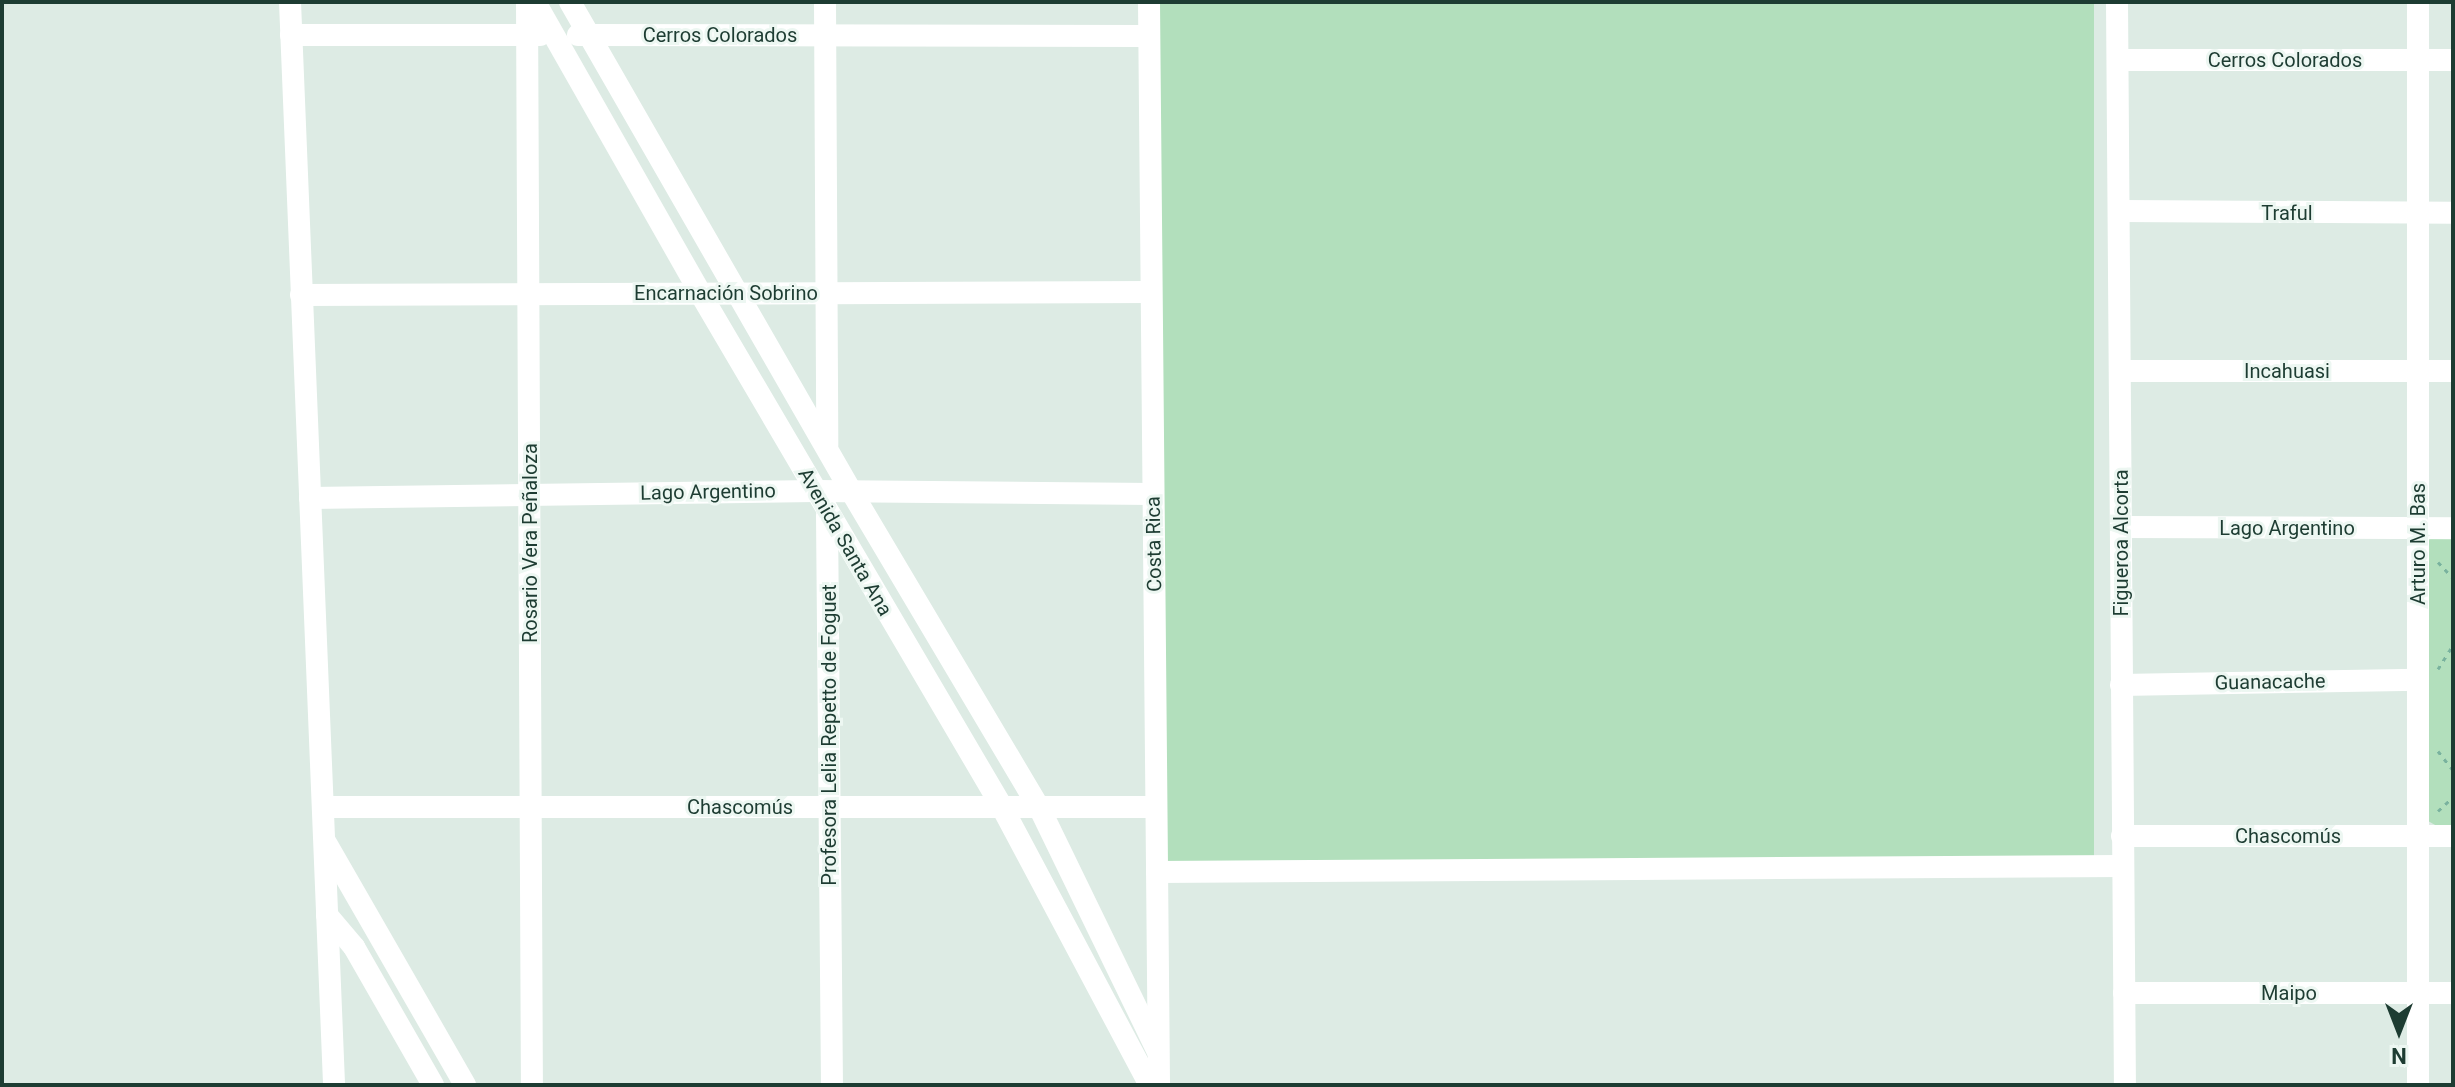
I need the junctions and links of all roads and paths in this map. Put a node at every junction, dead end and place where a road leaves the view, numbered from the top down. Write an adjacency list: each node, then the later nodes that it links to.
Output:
1 (290, 2): 9 (street)
2 (527, 2): 10 (street, Rosario Vera Peñaloza)
3 (535, 2): 11 (street, Avenida Santa Ana)
4 (570, 2): 12 (street, Avenida Santa Ana)
5 (825, 2): 13 (street, Profesora Lelia Repetto de Foguet)
6 (1149, 2): 14 (street, Costa Rica)
7 (2117, 2): 15 (street, Figueroa Alcorta)
8 (2418, 2): 16 (street, Arturo M. Bas)
9 (291, 35): 10 (street, Cerros Colorados); 26 (street)
10 (525, 35): 11 (street, Cerros Colorados); 25 (street, Rosario Vera Peñaloza)
11 (554, 35): 12 (street, Cerros Colorados); 24 (street, Avenida Santa Ana)
12 (590, 35): 13 (street, Cerros Colorados); 21 (street, Avenida Santa Ana)
13 (825, 35): 14 (street, Cerros Colorados); 22 (street, Profesora Lelia Repetto de Foguet)
14 (1149, 36): 23 (street, Costa Rica)
15 (2118, 60): 16 (street, Cerros Colorados); 18 (street, Figueroa Alcorta)
16 (2419, 60): 17 (street, Cerros Colorados); 20 (street, Arturo M. Bas)
17 (2453, 60)
18 (2120, 211): 20 (street, Traful); 27 (street, Figueroa Alcorta)
19 (2453, 213): 20 (street, Traful)
20 (2419, 214): 28 (street, Arturo M. Bas)
21 (738, 292): 22 (street, Encarnación Sobrino); 24 (street, Encarnación Sobrino); 30 (street, Avenida Santa Ana)
22 (827, 292): 23 (street, Encarnación Sobrino); 30 (street, Profesora Lelia Repetto de Foguet)
23 (1151, 292): 32 (street, Costa Rica)
24 (700, 293): 25 (street, Encarnación Sobrino); 35 (street, Avenida Santa Ana)
25 (527, 294): 26 (street, Encarnación Sobrino); 33 (street, Rosario Vera Peñaloza)
26 (301, 295): 34 (street)
27 (2120, 371): 28 (street, Incahuasi); 36 (street, Figueroa Alcorta)
28 (2419, 371): 29 (street, Incahuasi); 37 (street, Arturo M. Bas)
29 (2453, 371)
30 (827, 449): 31 (street, Avenida Santa Ana); 35 (street, Profesora Lelia Repetto de Foguet)
31 (851, 491): 32 (street, Lago Argentino); 35 (street, Lago Argentino); 46 (street, Avenida Santa Ana)
32 (1153, 494): 47 (street, Costa Rica)
33 (529, 495): 34 (street, Lago Argentino); 35 (street, Lago Argentino); 43 (street, Rosario Vera Peñaloza)
34 (310, 498): 42 (street)
35 (823, 498): 44 (street, Profesora Lelia Repetto de Foguet); 45 (street, Avenida Santa Ana)
36 (2122, 527): 37 (street, Lago Argentino); 40 (street, Figueroa Alcorta)
37 (2418, 528): 38 (street, Lago Argentino); 39 (street, Arturo M. Bas)
38 (2453, 528)
39 (2418, 680): 40 (street, Guanacache); 50 (street, Arturo M. Bas)
40 (2121, 685): 49 (street, Figueroa Alcorta)
41 (2453, 797): 48 (path)
42 (323, 807): 43 (street, Chascomús); 52 (street)
43 (532, 807): 44 (street, Chascomús); 63 (street, Rosario Vera Peñaloza)
44 (830, 807): 45 (street, Chascomús); 64 (street, Profesora Lelia Repetto de Foguet)
45 (1002, 807): 46 (street, Chascomús); 65 (street, Avenida Santa Ana)
46 (1039, 807): 47 (street, Chascomús); 59 (street, Avenida Santa Ana)
47 (1156, 807): 54 (street, Costa Rica)
48 (2436, 813)
49 (2122, 836): 50 (street, Chascomús); 53 (street, Figueroa Alcorta)
50 (2416, 836): 51 (street, Chascomús); 57 (street, Arturo M. Bas)
51 (2453, 836)
52 (322, 837): 55 (street); 62 (street)
53 (2123, 866): 54 (street); 56 (street, Figueroa Alcorta)
54 (1157, 872): 59 (street, Costa Rica)
55 (327, 915): 60 (street); 61 (street)
56 (2124, 993): 57 (street, Maipo); 67 (street, Figueroa Alcorta)
57 (2418, 993): 58 (street, Maipo); 68 (street, Arturo M. Bas)
58 (2453, 993)
59 (1158, 1052): 66 (street, Costa Rica)
60 (334, 1085)
61 (433, 1085)
62 (465, 1085)
63 (532, 1085)
64 (832, 1085)
65 (1150, 1085)
66 (1159, 1085)
67 (2125, 1085)
68 (2418, 1085)

